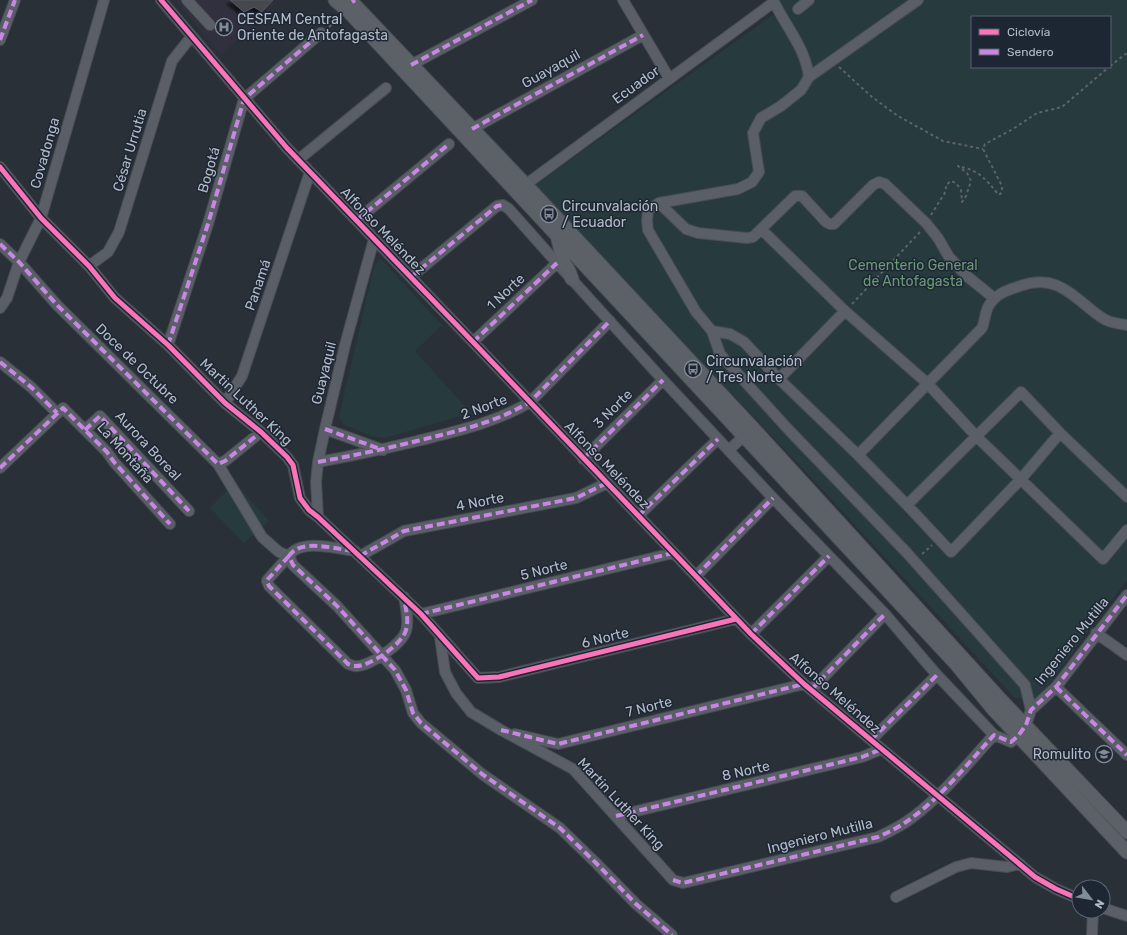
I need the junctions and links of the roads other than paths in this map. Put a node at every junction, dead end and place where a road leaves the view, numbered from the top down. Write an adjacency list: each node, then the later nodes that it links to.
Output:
1 (15, 0): 17 (street)
2 (104, 0): 30 (street, Covadonga)
3 (161, 0): 16 (street, Alfonso Meléndez)
4 (187, 0): 13 (street)
5 (335, 0): 11 (main road)
6 (532, 0): 18 (street)
7 (623, 0): 15 (street)
8 (809, 0): 12 (street)
9 (918, 0): 19 (street)
10 (773, 1): 19 (street); 20 (street, Ecuador)
11 (351, 3): 18 (main road); 28 (main road)
12 (798, 9)
13 (210, 25)
14 (321, 33): 22 (street)
15 (644, 35): 20 (street); 23 (street, Guayaquil)
16 (191, 37): 22 (street, Alfonso Meléndez); 38 (street, César Urrutia)
17 (0, 40)
18 (411, 65): 23 (main road)
19 (809, 77): 29 (street)
20 (668, 78): 28 (street, Ecuador)
21 (386, 88): 25 (street)
22 (244, 99): 25 (street, Alfonso Meléndez); 48 (street, Bogotá)
23 (472, 129): 28 (main road)
24 (449, 144): 31 (street)
25 (298, 160): 27 (street, Alfonso Meléndez)
26 (0, 167): 30 (street, Martin Luther King)
27 (310, 172): 31 (street, Alfonso Meléndez); 54 (street, Panamá)
28 (521, 188): 33 (main road); 59 (main road)
29 (659, 203): 32 (street); 46 (street)
30 (41, 218): 36 (street, Covadonga); 38 (street, Martin Luther King)
31 (357, 220): 34 (street, Alfonso Meléndez)
32 (761, 229): 41 (street); 43 (street)
33 (557, 235): 40 (main road); 59 (main road)
34 (374, 238): 39 (street, Alfonso Meléndez); 56 (street, Guayaquil)
35 (0, 244): 36 (street, Doce de Octubre)
36 (19, 262): 42 (street, Covadonga); 68 (street, Doce de Octubre)
37 (557, 263): 39 (street); 40 (street); 47 (street, 1 Norte)
38 (89, 266): 48 (street, Martin Luther King)
39 (411, 277): 47 (street, Alfonso Meléndez)
40 (572, 279): 44 (street)
41 (994, 298): 45 (street); 52 (street)
42 (0, 308)
43 (846, 311): 50 (street); 52 (street)
44 (610, 321): 51 (street); 53 (street, 2 Norte)
45 (1127, 325)
46 (712, 331): 50 (street); 99 (street)
47 (473, 342): 53 (street, Alfonso Meléndez)
48 (168, 345): 54 (street, Martin Luther King)
49 (0, 362): 55 (street)
50 (779, 379): 65 (street)
51 (663, 380): 62 (street); 66 (street, 3 Norte)
52 (927, 383): 61 (street); 65 (street)
53 (530, 402): 63 (street, 2 Norte); 66 (street, Alfonso Meléndez)
54 (225, 403): 58 (street, Martin Luther King)
55 (57, 413): 57 (street, La Montaña); 69 (street)
56 (325, 429): 63 (street); 67 (street, Guayaquil)
57 (85, 430): 75 (street, Aurora Boreal); 78 (street, La Montaña)
58 (261, 432): 68 (street); 77 (street, Martin Luther King)
59 (748, 432): 64 (street); 100 (main road); 103 (main road)
60 (1060, 433): 61 (street); 70 (street); 72 (street)
61 (977, 437): 70 (street); 74 (street)
62 (718, 440): 64 (street); 76 (street)
63 (382, 450): 67 (street, 2 Norte)
64 (729, 450): 73 (street)
65 (858, 455): 74 (street)
66 (584, 459): 71 (street, Alfonso Meléndez)
67 (318, 462): 77 (street, Guayaquil)
68 (218, 464): 82 (street, Doce de Octubre)
69 (0, 468)
70 (1021, 479): 74 (street); 79 (street)
71 (607, 482): 76 (street, Alfonso Meléndez); 81 (street, 4 Norte)
72 (1127, 497)
73 (773, 498): 83 (street); 84 (street)
74 (907, 505)
75 (189, 511)
76 (638, 516): 80 (street, Alfonso Meléndez)
77 (318, 517): 81 (street, Martin Luther King)
78 (170, 524)
79 (1127, 530)
80 (673, 553): 84 (street, Alfonso Meléndez); 87 (street, 5 Norte)
81 (358, 554): 82 (street); 86 (street, Martin Luther King)
82 (290, 556): 93 (street); 93 (street)
83 (829, 556): 88 (street); 91 (street)
84 (696, 576): 89 (street, Alfonso Meléndez)
85 (1127, 595): 90 (street, Ingeniero Mutilla)
86 (404, 597): 87 (street, Martin Luther King); 93 (street)
87 (421, 614): 92 (street, Martin Luther King)
88 (885, 614): 95 (street); 97 (street)
89 (736, 619): 91 (street, Alfonso Meléndez); 96 (street, 6 Norte)
90 (1096, 633): 94 (street); 98 (street, Ingeniero Mutilla)
91 (751, 634): 97 (street, Alfonso Meléndez)
92 (440, 637): 96 (street, Martin Luther King); 101 (street, Martin Luther King)
93 (381, 655): 118 (street)
94 (1127, 655)
95 (937, 675): 102 (street); 104 (street)
96 (478, 678)
97 (808, 687): 101 (street, 7 Norte); 104 (street, Alfonso Meléndez)
98 (1056, 687): 99 (street, Ingeniero Mutilla); 106 (street)
99 (1031, 710): 100 (street, Ingeniero Mutilla)
100 (1026, 725): 103 (street, Ingeniero Mutilla); 109 (main road)
101 (501, 730): 108 (street, Martin Luther King)
102 (994, 736): 103 (street); 107 (street, Ingeniero Mutilla)
103 (1018, 736): 110 (main road)
104 (872, 740): 105 (street, Alfonso Meléndez)
105 (882, 749): 107 (street, Alfonso Meléndez); 108 (street, 8 Norte)
106 (1127, 755)
107 (938, 796): 111 (street, Alfonso Meléndez); 112 (street, Ingeniero Mutilla)
108 (616, 816): 112 (street, Martin Luther King)
109 (1127, 832)
110 (1127, 852)
111 (1020, 864): 113 (street, Alfonso Meléndez); 114 (street)
112 (673, 880)
113 (1071, 896)
114 (896, 897)
115 (1111, 911): 116 (street)
116 (1127, 916)
117 (1093, 919): 119 (street)
118 (672, 935)
119 (1092, 935)

